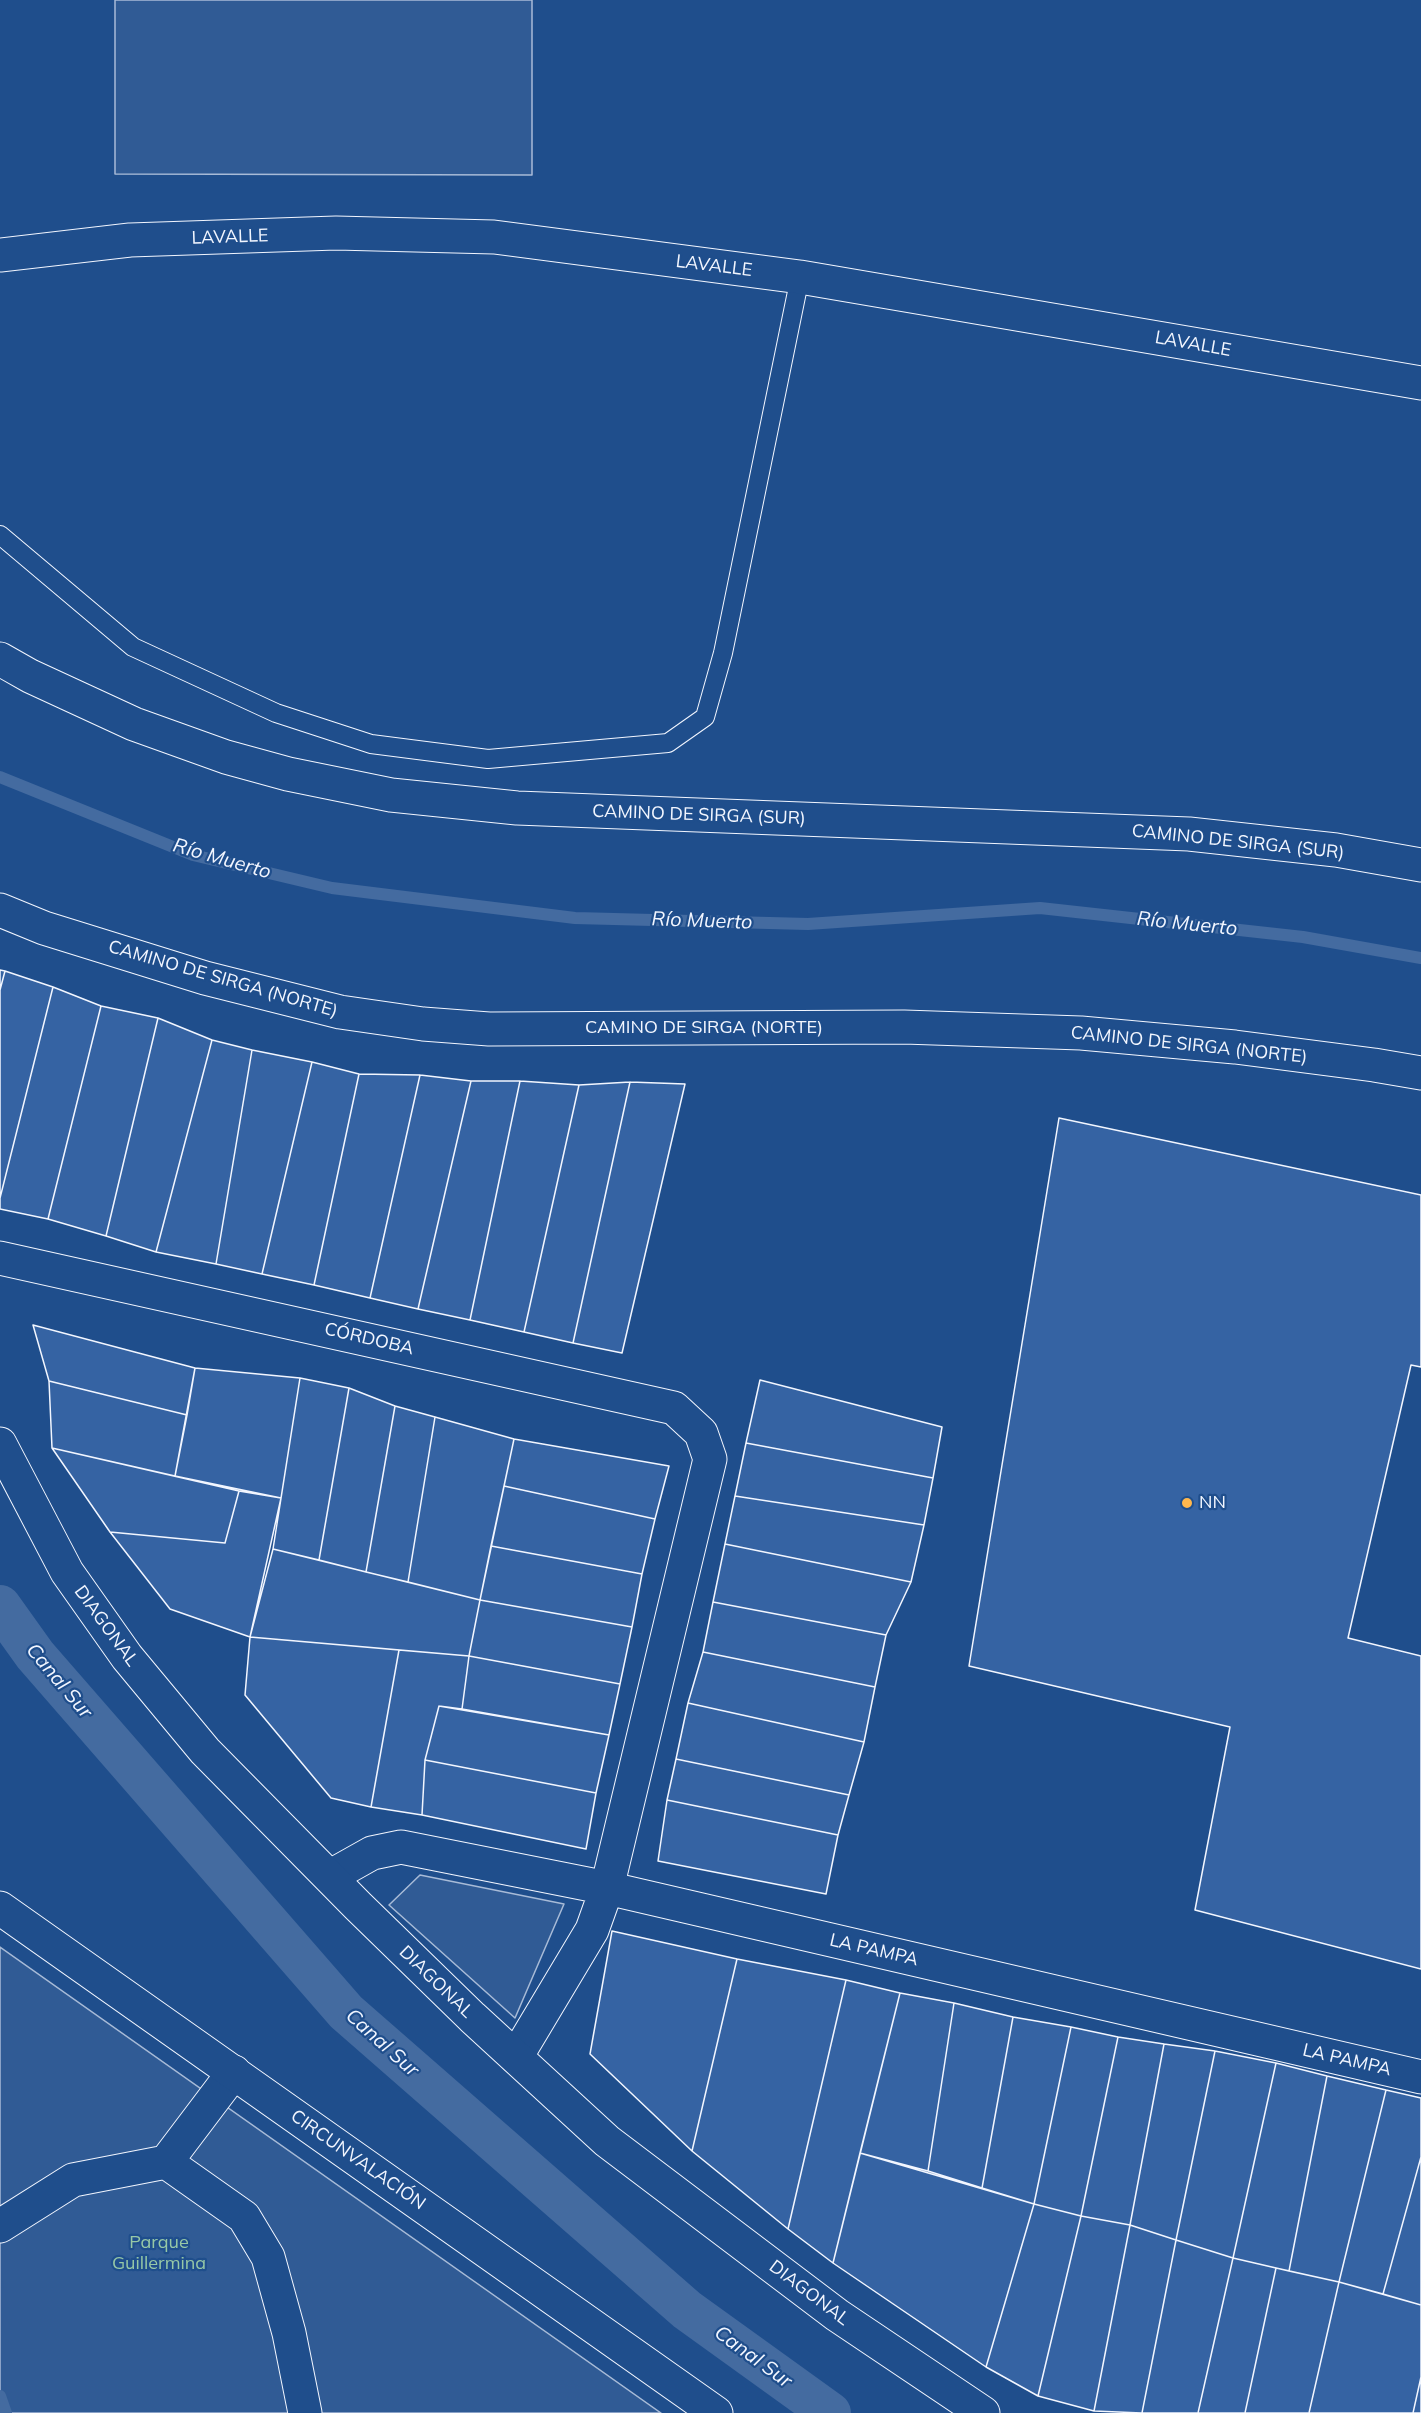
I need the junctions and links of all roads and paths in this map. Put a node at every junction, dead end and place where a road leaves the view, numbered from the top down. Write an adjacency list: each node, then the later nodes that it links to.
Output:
1 (0, 255): 2 (main road, LAVALLE)
2 (800, 277): 3 (main road, LAVALLE); 4 (lane)
3 (1421, 383)
4 (0, 535)
5 (0, 659): 6 (main road, CAMINO DE SIRGA (SUR))
6 (1421, 865)
7 (0, 910): 8 (main road, CAMINO DE SIRGA (NORTE))
8 (1421, 1073)
9 (0, 1258): 12 (main road, CÓRDOBA)
10 (0, 1444): 11 (main road, DIAGONAL)
11 (330, 1876): 12 (main road, LA PAMPA); 14 (main road, DIAGONAL)
12 (607, 1888): 14 (main road); 16 (main road, LA PAMPA)
13 (0, 1908): 15 (main road, CIRCUNVALACIÓN)
14 (516, 2057): 21 (main road, DIAGONAL)
15 (234, 2072): 17 (main road); 20 (main road, CIRCUNVALACIÓN)
16 (1421, 2077)
17 (166, 2163): 18 (main road); 19 (main road)
18 (0, 2226)
19 (305, 2413)
20 (716, 2413)
21 (983, 2413)

